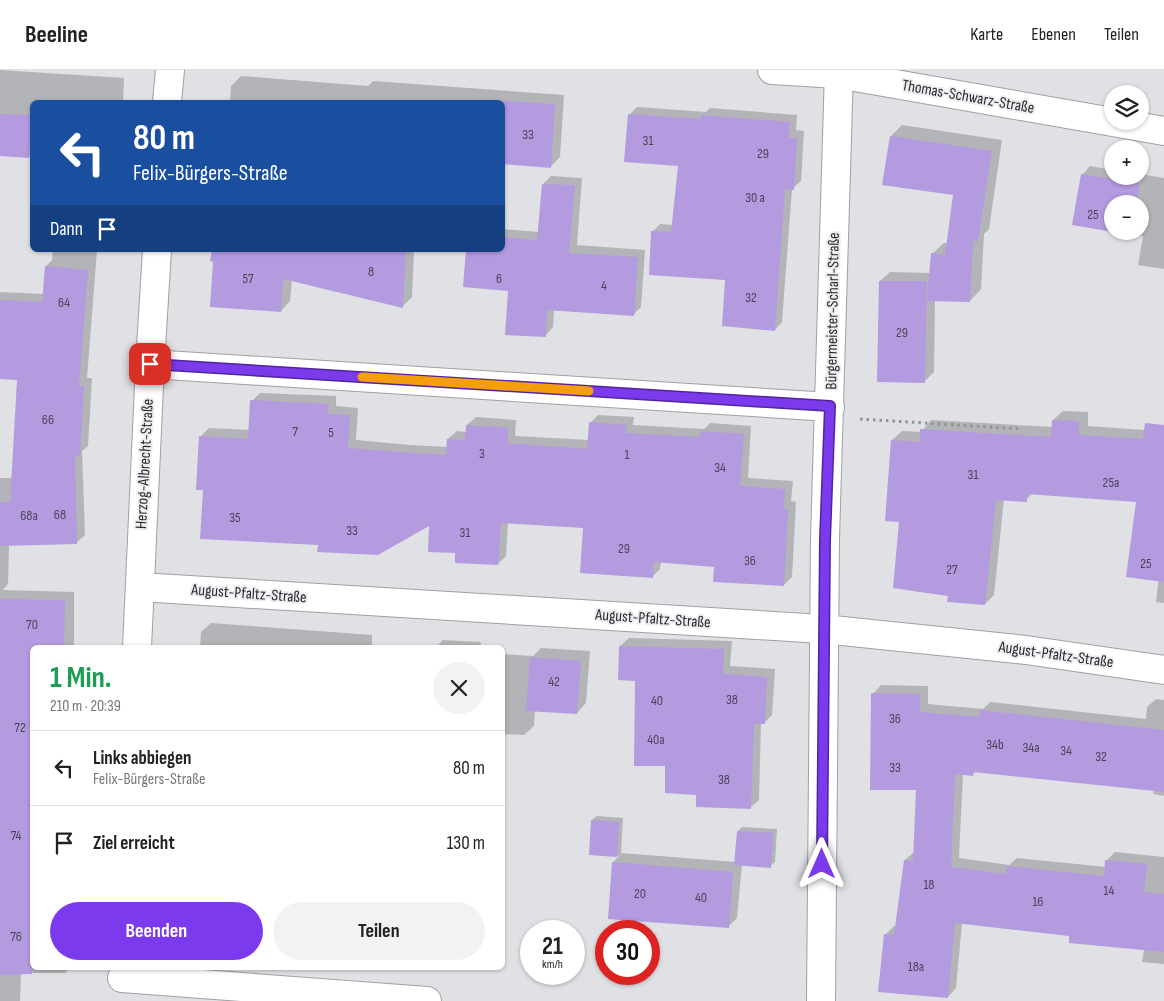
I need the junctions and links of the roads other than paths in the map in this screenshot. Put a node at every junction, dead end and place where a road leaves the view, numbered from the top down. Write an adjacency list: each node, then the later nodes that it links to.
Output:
1 (170, 70): 4 (street)
2 (772, 70): 3 (street, Thomas-Schwarz-Straße)
3 (839, 72): 5 (street, Thomas-Schwarz-Straße); 8 (street, Bürgermeister-Scharl-Straße)
4 (167, 100)
5 (1164, 131)
6 (157, 252): 7 (street, Herzog-Albrecht-Straße)
7 (150, 364): 8 (street); 9 (street, Herzog-Albrecht-Straße)
8 (830, 412): 10 (street, Bürgermeister-Scharl-Straße)
9 (140, 587): 10 (street, August-Pfaltz-Straße); 11 (street, Herzog-Albrecht-Straße)
10 (823, 629): 12 (street, August-Pfaltz-Straße); 15 (street, Bürgermeister-Scharl-Straße)
11 (137, 645)
12 (1164, 670)
13 (122, 982): 14 (street)
14 (427, 1001)
15 (821, 1001)

